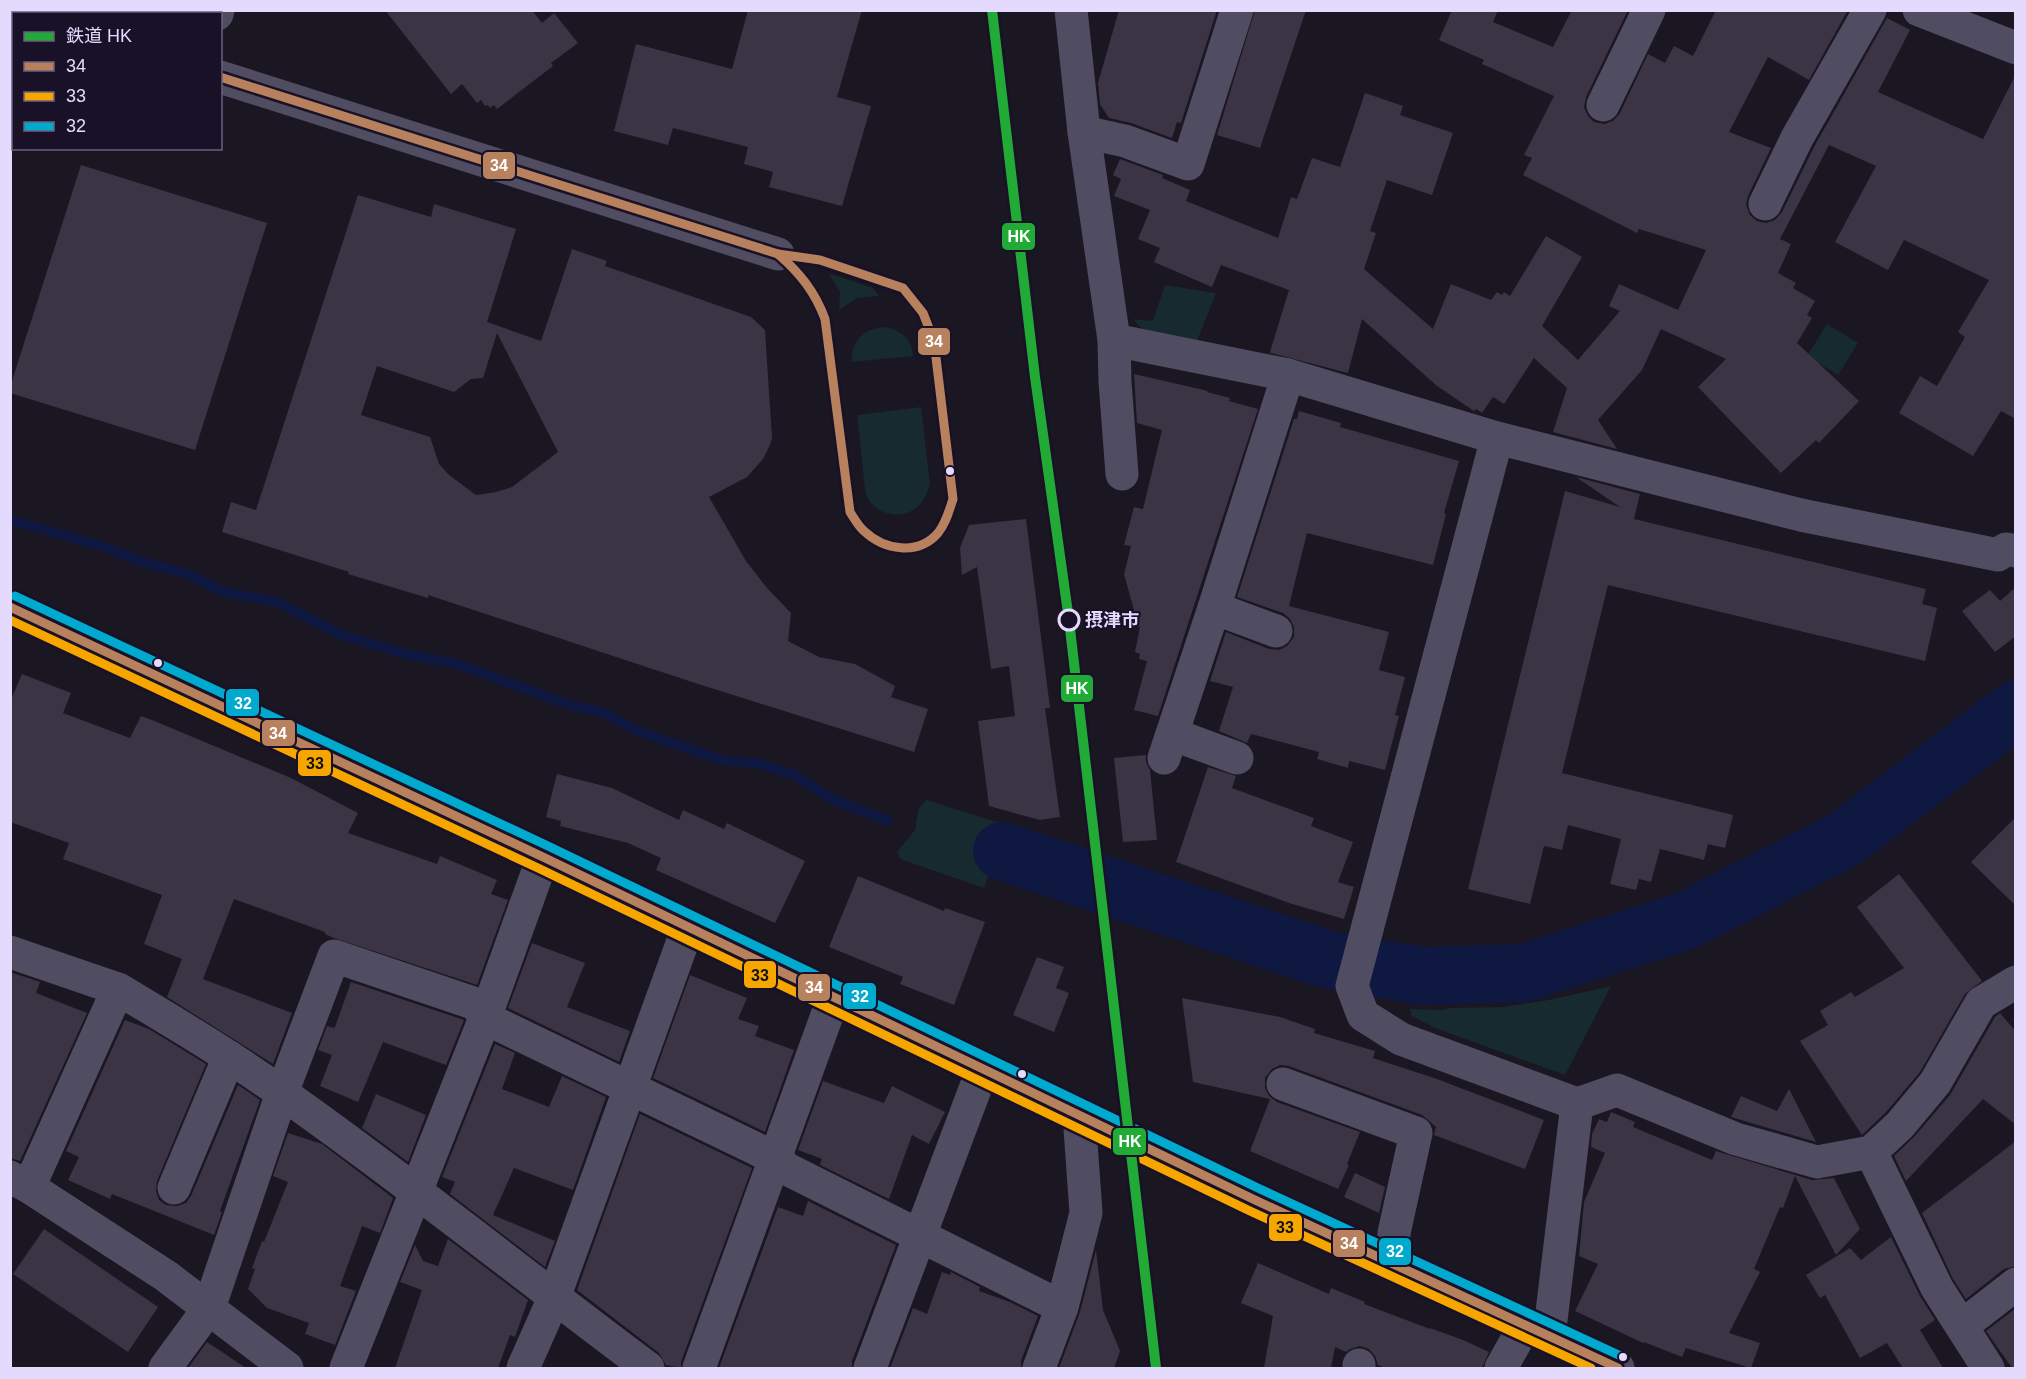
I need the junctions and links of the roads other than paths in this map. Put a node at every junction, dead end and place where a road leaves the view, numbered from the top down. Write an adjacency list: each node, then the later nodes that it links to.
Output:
1 (1071, 10): 9 (street)
2 (1238, 10): 9 (street)
3 (1649, 10): 8 (street)
4 (1870, 10): 10 (street)
5 (1926, 12): 6 (street)
6 (2016, 48)
7 (222, 78): 11 (street)
8 (1603, 105)
9 (1084, 132): 12 (street)
10 (1765, 204)
11 (778, 254)
12 (1114, 340): 13 (street); 15 (street)
13 (1288, 375): 14 (street); 18 (street)
14 (1497, 438): 16 (street); 33 (street)
15 (1122, 474)
16 (2016, 551)
17 (10, 607): 21 (street)
18 (1214, 608): 19 (street); 20 (street)
19 (1276, 631)
20 (1238, 758)
21 (543, 857): 22 (street); 27 (street)
22 (688, 927): 26 (street); 31 (street)
23 (10, 952): 25 (street)
24 (2016, 982): 35 (street)
25 (118, 989): 28 (street); 37 (street)
26 (834, 996): 29 (street); 36 (street)
27 (485, 1018): 31 (street); 32 (street); 39 (street)
28 (229, 1057): 32 (street); 38 (street)
29 (983, 1068): 34 (street); 40 (street)
30 (1283, 1084): 41 (street)
31 (630, 1087): 36 (street); 43 (street)
32 (282, 1093): 39 (street); 45 (street)
33 (1577, 1104): 35 (street); 47 (street)
34 (1078, 1115): 41 (street); 44 (street)
35 (1871, 1152): 46 (street)
36 (775, 1158): 40 (street); 53 (street)
37 (20, 1182): 45 (street)
38 (174, 1188)
39 (416, 1191): 43 (street); 50 (street)
40 (920, 1235): 44 (street); 54 (street)
41 (1392, 1263): 47 (street)
42 (2016, 1284): 46 (street)
43 (554, 1298): 51 (street); 52 (street)
44 (1062, 1307): 55 (street)
45 (209, 1308): 48 (street); 49 (street)
46 (1962, 1326): 58 (street)
47 (1537, 1331): 56 (street); 57 (street)
48 (165, 1368)
49 (287, 1368)
50 (346, 1368)
51 (523, 1368)
52 (648, 1368)
53 (699, 1368)
54 (870, 1368)
55 (1039, 1368)
56 (1501, 1368)
57 (1618, 1368)
58 (1989, 1368)

